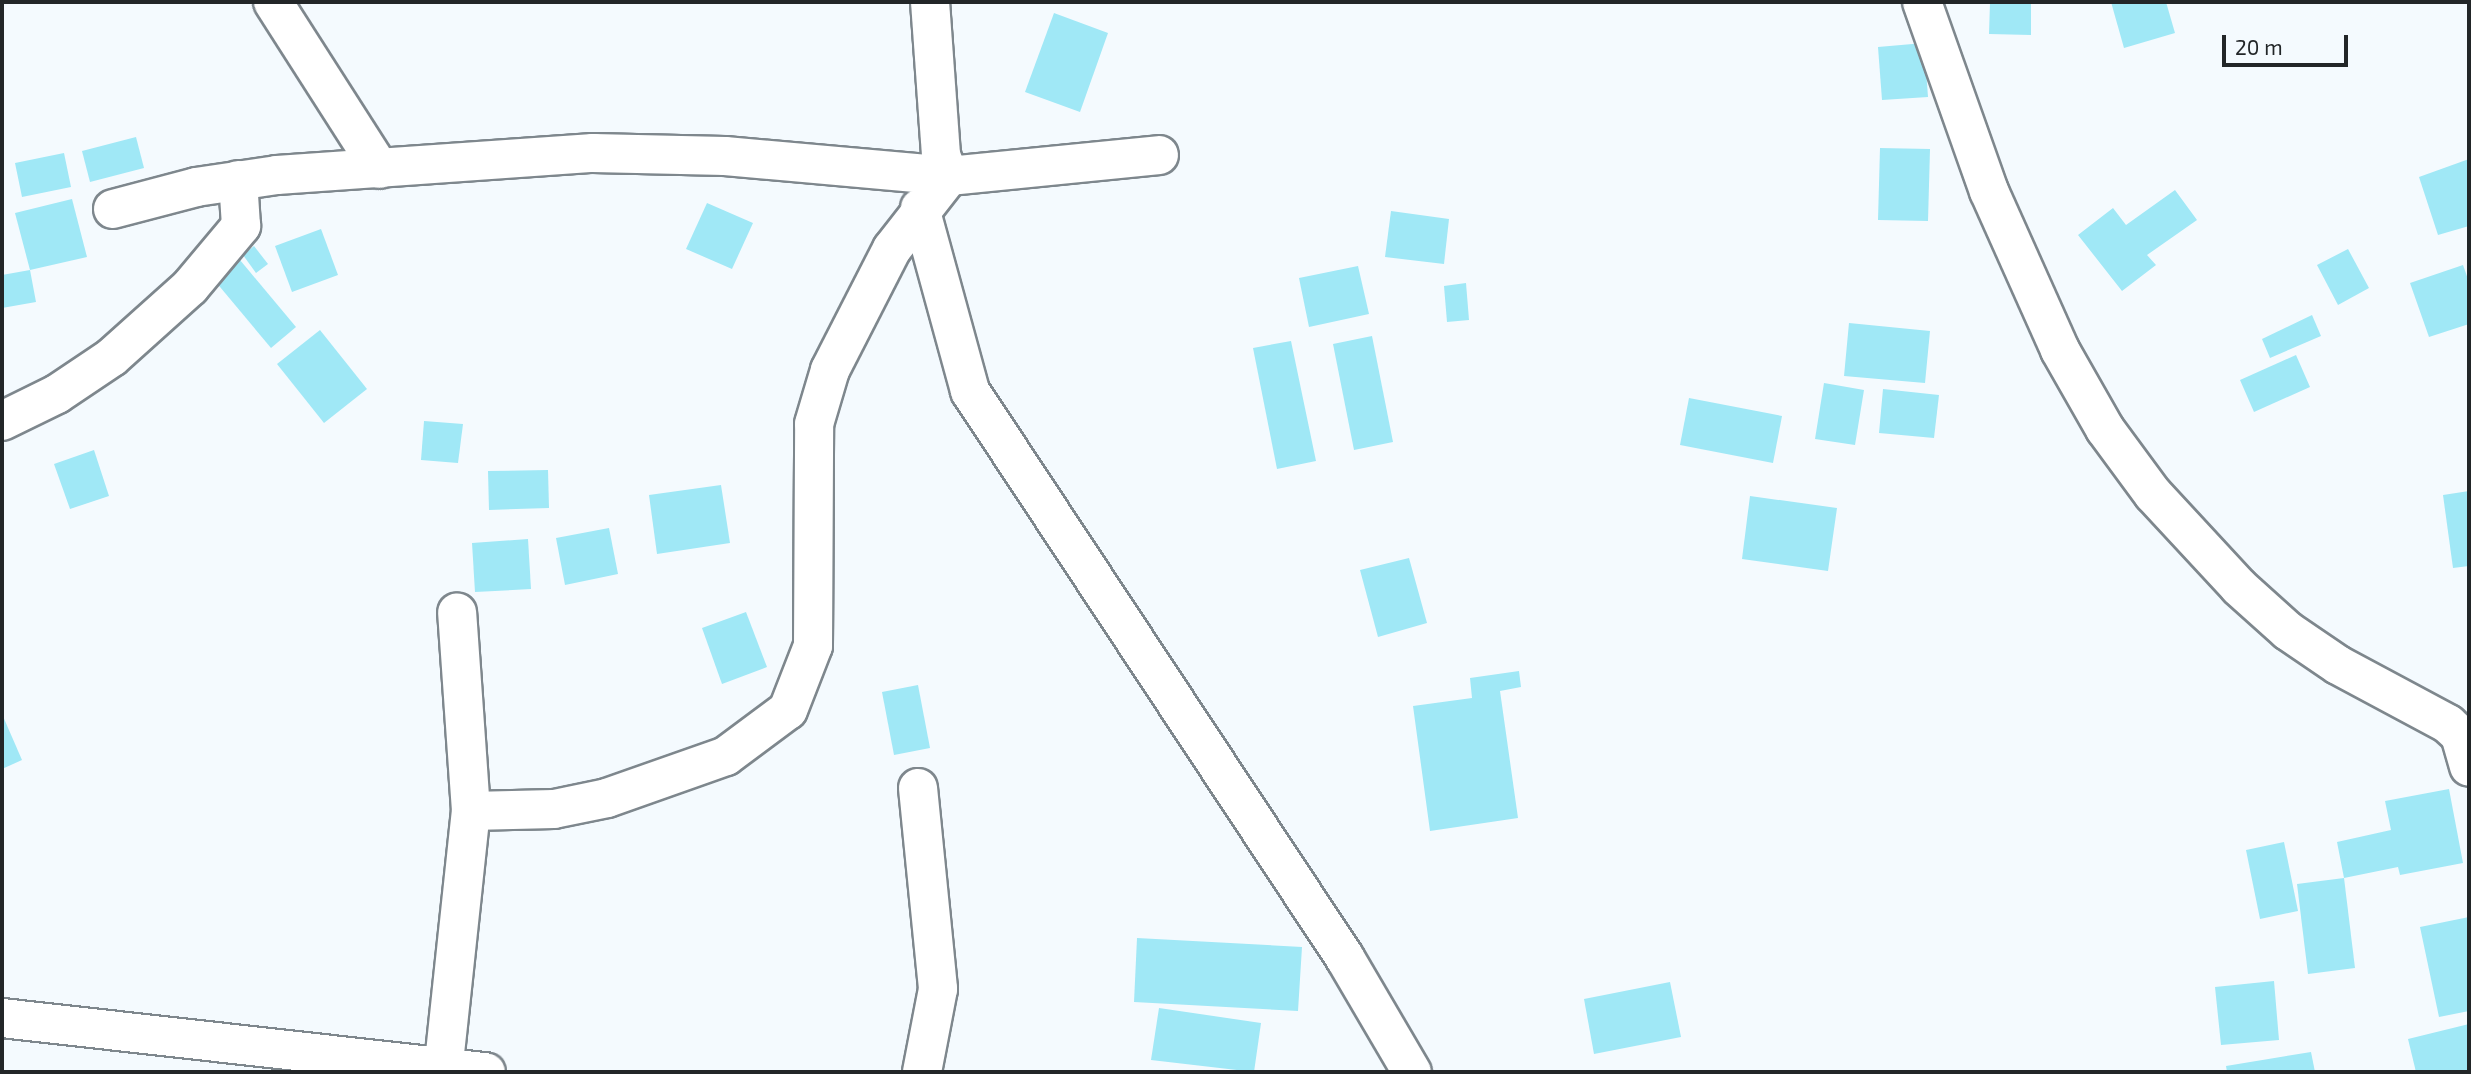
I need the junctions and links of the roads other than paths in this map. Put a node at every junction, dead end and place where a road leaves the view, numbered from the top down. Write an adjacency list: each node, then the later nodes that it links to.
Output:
1 (273, 2): 5 (street)
2 (930, 2): 6 (street)
3 (1922, 2): 12 (street)
4 (1159, 155): 6 (street)
5 (380, 169): 6 (street); 7 (street)
6 (949, 176): 8 (street)
7 (238, 180): 9 (street); 10 (street)
8 (920, 208): 14 (street); 19 (street)
9 (113, 209)
10 (2, 421)
11 (457, 612): 14 (street)
12 (2469, 767)
13 (918, 788): 18 (street)
14 (471, 811): 16 (street)
15 (2, 1018): 16 (street)
16 (443, 1068): 17 (street)
17 (486, 1072)
18 (922, 1072)
19 (1412, 1072)

